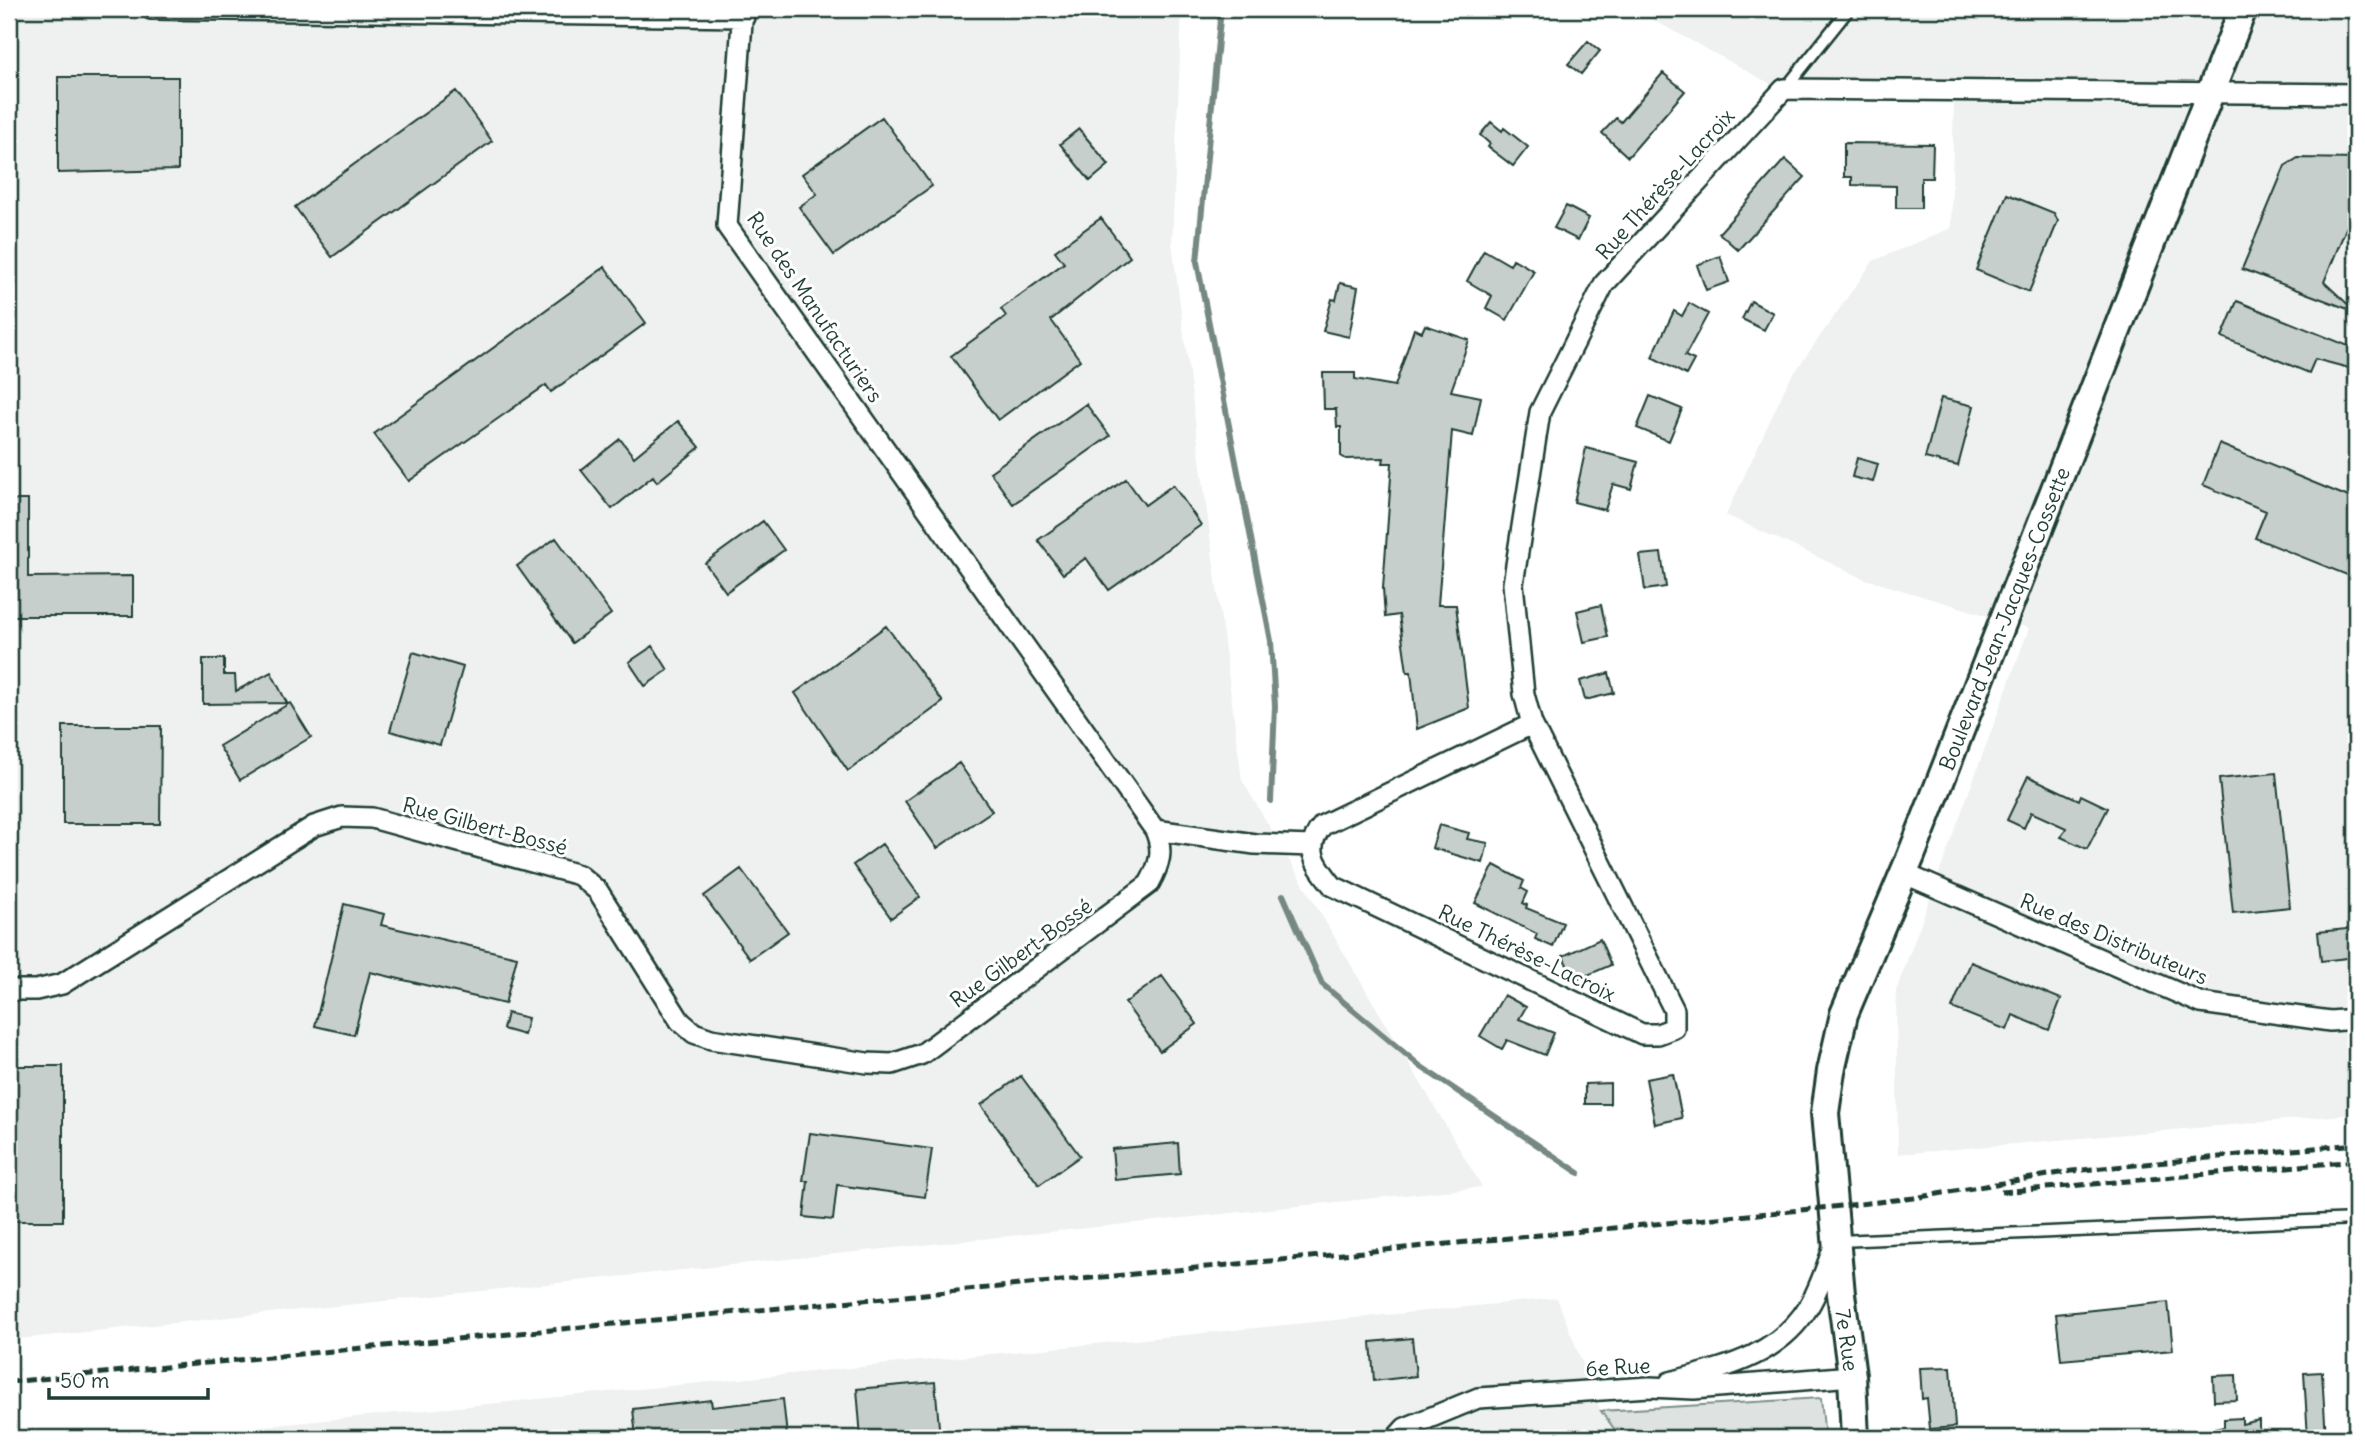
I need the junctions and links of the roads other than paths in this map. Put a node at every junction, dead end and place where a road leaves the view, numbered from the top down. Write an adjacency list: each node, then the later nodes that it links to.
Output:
1 (151, 9): 4 (street, Rue des Manufacturiers)
2 (1849, 9): 5 (lane)
3 (2244, 9): 6 (main road, Boulevard Jean-Jacques-Cossette)
4 (743, 13): 9 (street, Rue des Manufacturiers)
5 (1784, 89): 6 (street); 8 (street, Rue Thérèse-Lacroix)
6 (2208, 94): 7 (street); 11 (main road, Boulevard Jean-Jacques-Cossette)
7 (2356, 94)
8 (1532, 724): 10 (street); 10 (street, Rue Thérèse-Lacroix)
9 (1155, 830): 10 (street); 12 (street, Rue des Manufacturiers)
10 (1312, 846)
11 (1903, 873): 14 (street, Rue des Distributeurs); 16 (main road, Boulevard Jean-Jacques-Cossette)
12 (1149, 884): 13 (street, Rue Gilbert-Bossé)
13 (9, 990)
14 (2356, 1019)
15 (2356, 1219): 16 (lane)
16 (1836, 1241): 17 (main road, 7e Rue); 18 (street)
17 (1852, 1376): 18 (street, 6e Rue); 20 (main road, 7e Rue)
18 (1649, 1387): 19 (street, 6e Rue)
19 (1396, 1438)
20 (1856, 1438)

